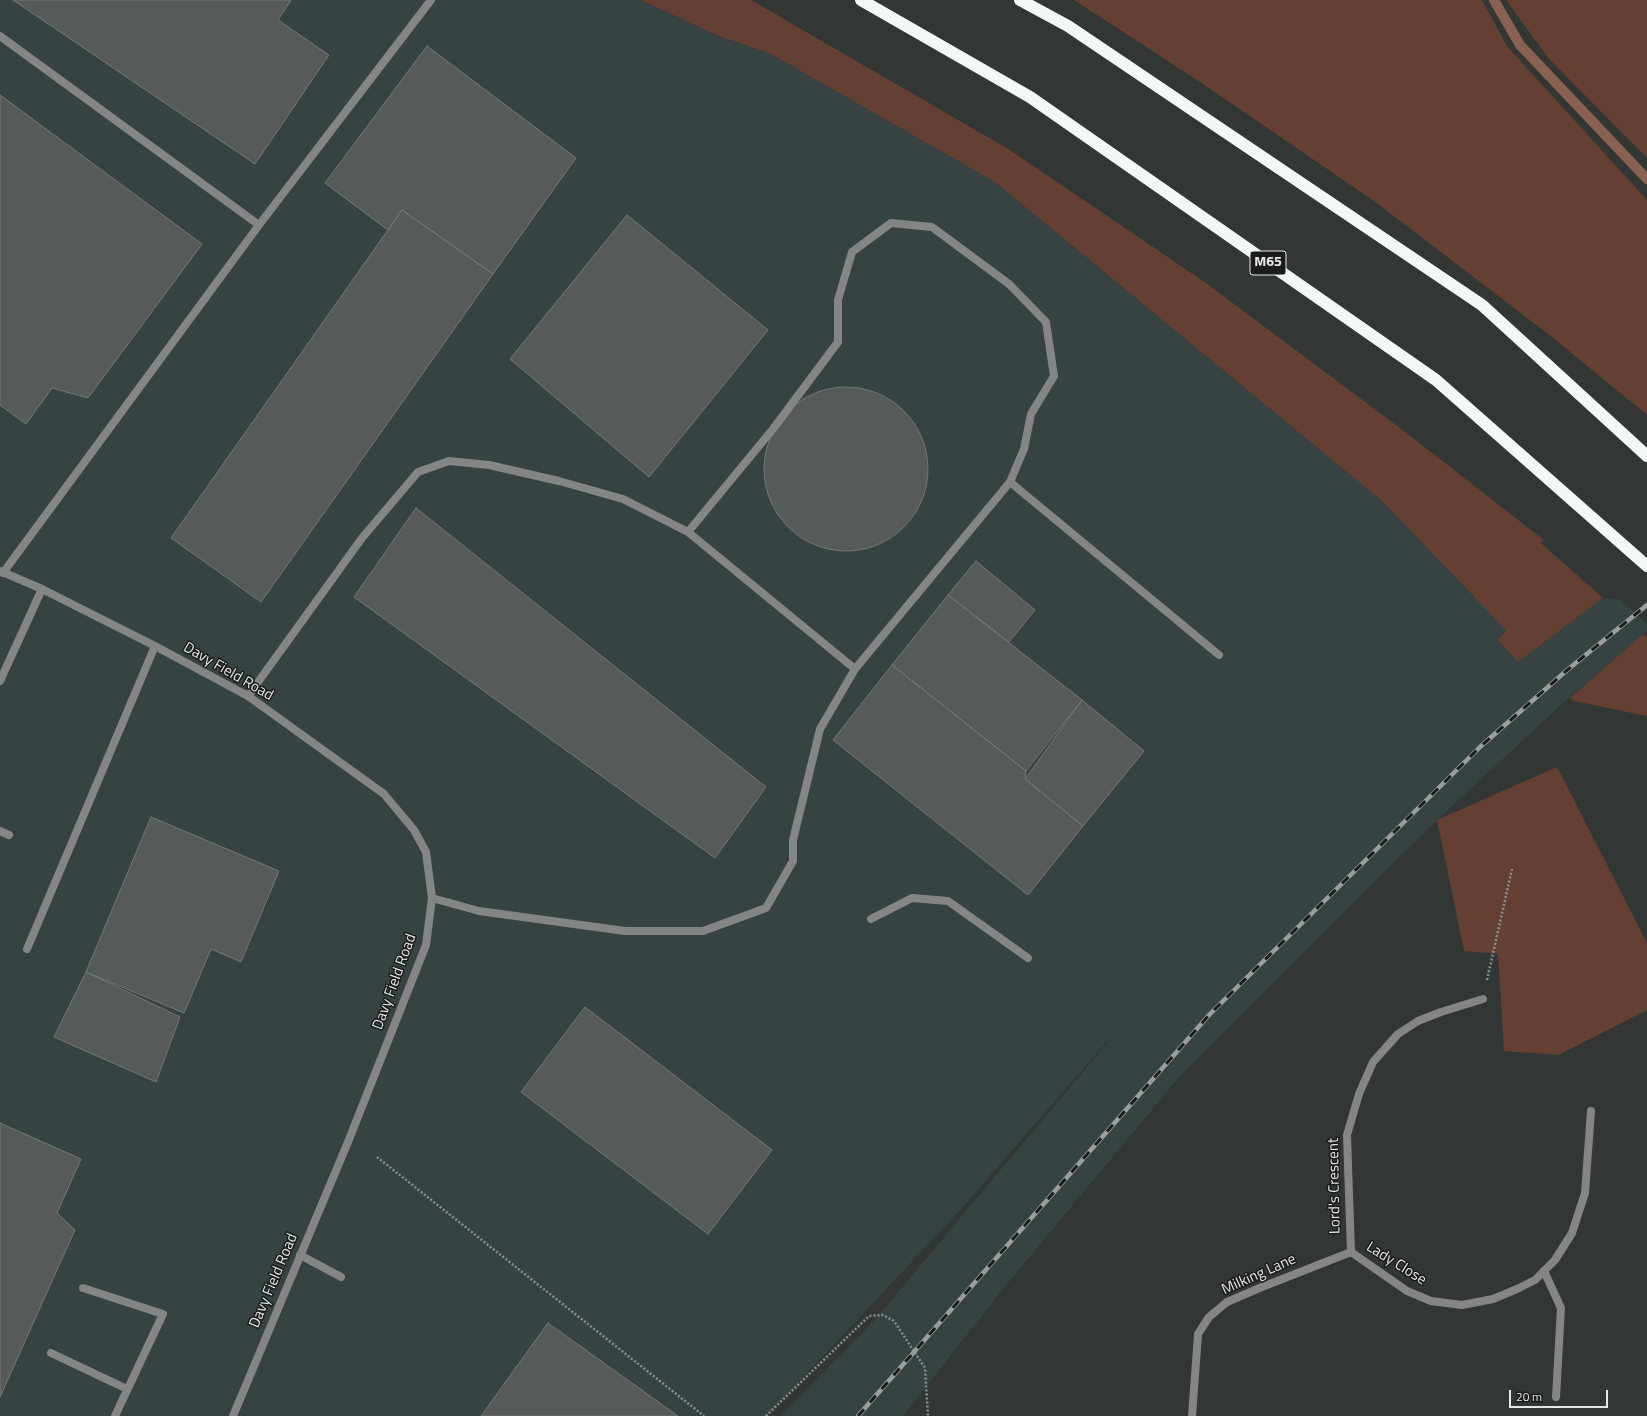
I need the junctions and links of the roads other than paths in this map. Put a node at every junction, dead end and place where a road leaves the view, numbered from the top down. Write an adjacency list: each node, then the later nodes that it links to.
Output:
1 (431, 0): 5 (street)
2 (861, 0): 9 (highway, M65)
3 (1020, 0): 6 (highway)
4 (0, 36): 5 (street)
5 (258, 225): 10 (street)
6 (1647, 456)
7 (1010, 482): 8 (street); 13 (street); 14 (street)
8 (688, 532): 14 (street); 16 (street)
9 (1647, 566)
10 (2, 572): 11 (street, Davy Field Road)
11 (42, 589): 12 (street, Davy Field Road); 15 (street)
12 (155, 646): 16 (street, Davy Field Road); 21 (street)
13 (1219, 655)
14 (855, 669): 19 (street)
15 (0, 681)
16 (248, 696): 19 (street, Davy Field Road)
17 (0, 831): 18 (street)
18 (9, 835)
19 (432, 898): 26 (street, Davy Field Road)
20 (871, 918): 22 (street)
21 (27, 949)
22 (1028, 958)
23 (1483, 999): 25 (street, Lord's Crescent)
24 (1591, 1111): 27 (street, Lady Close)
25 (1351, 1252): 27 (street, Lady Close); 35 (street, Milking Lane)
26 (300, 1255): 28 (street); 34 (street, Davy Field Road)
27 (1544, 1271): 32 (street)
28 (341, 1277)
29 (83, 1288): 31 (street)
30 (51, 1353): 31 (street)
31 (127, 1389): 33 (street)
32 (1556, 1397)
33 (114, 1416)
34 (233, 1416)
35 (1192, 1416)

